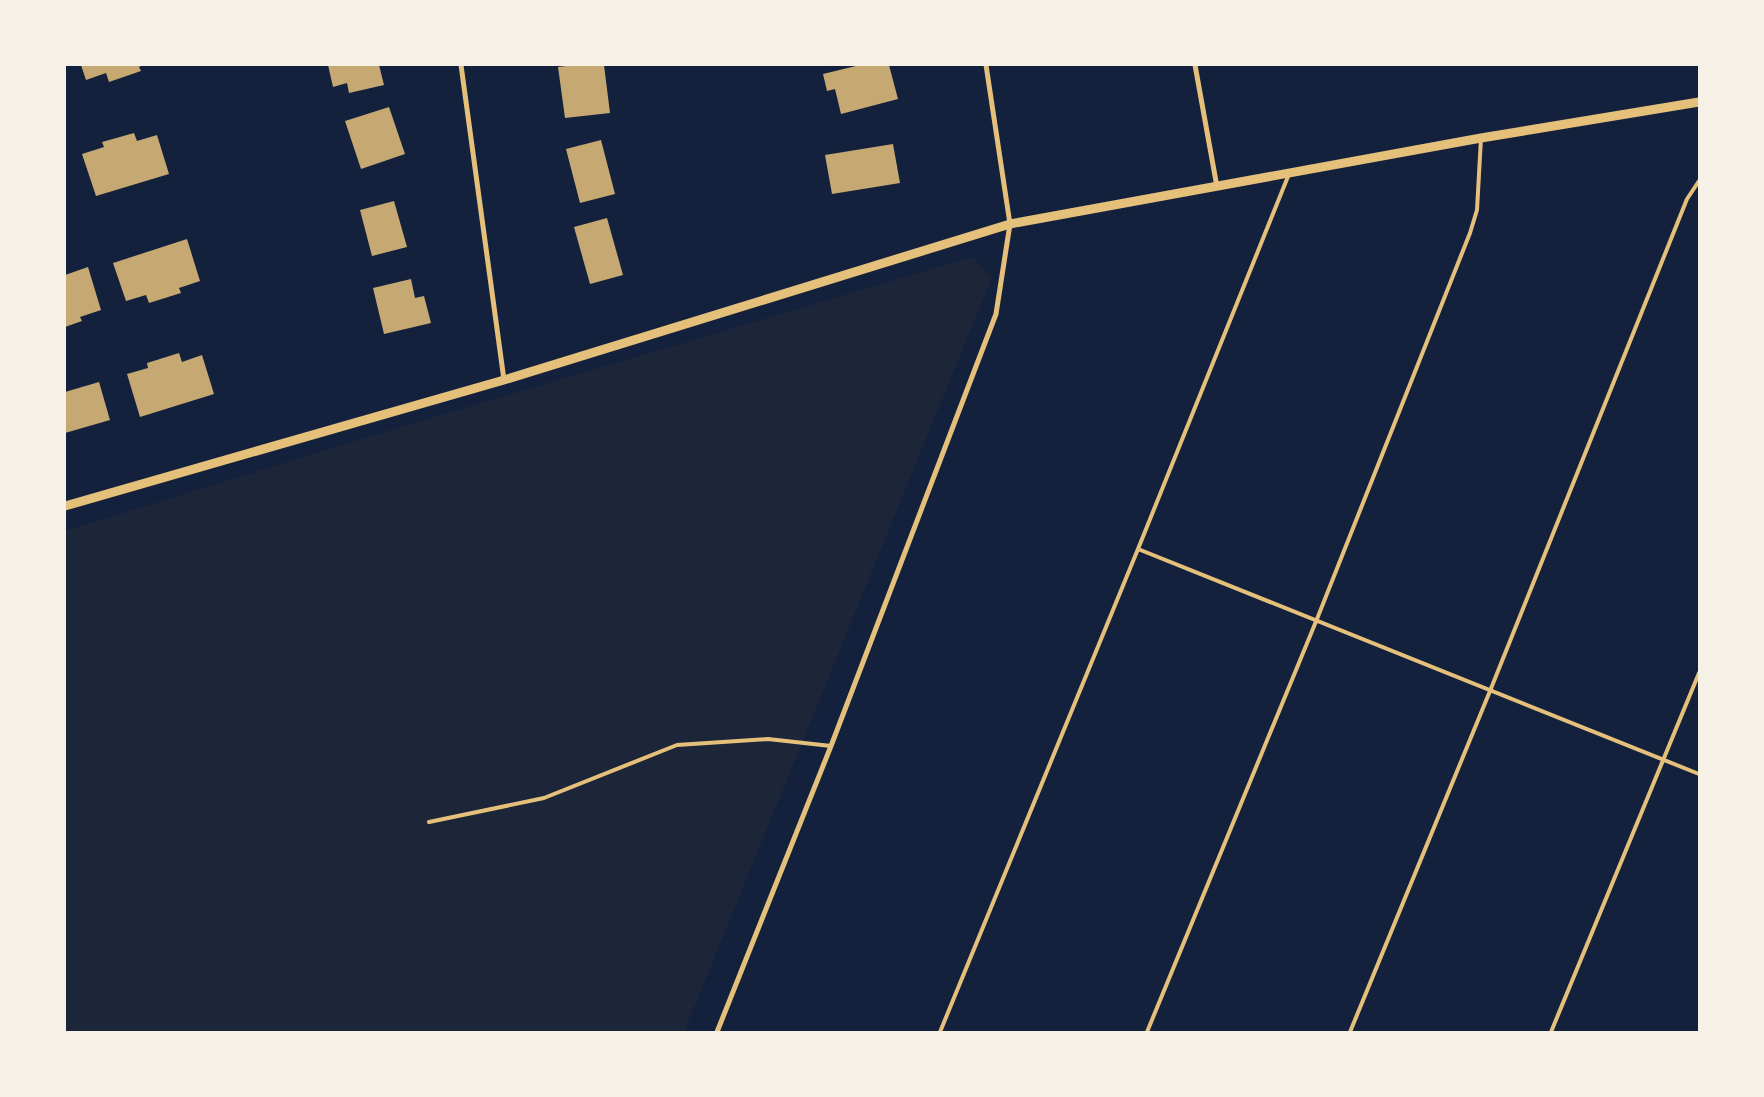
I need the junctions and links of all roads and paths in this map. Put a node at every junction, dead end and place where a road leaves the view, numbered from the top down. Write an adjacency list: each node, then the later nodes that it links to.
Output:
1 (461, 65): 10 (street)
2 (986, 65): 9 (street)
3 (1195, 65): 8 (street)
4 (1699, 102): 5 (street)
5 (1482, 138): 6 (street); 13 (lane)
6 (1289, 174): 8 (street); 12 (lane)
7 (1699, 181): 15 (lane)
8 (1217, 187): 9 (street)
9 (1010, 224): 10 (street); 16 (street)
10 (504, 380): 11 (street)
11 (65, 506)
12 (1138, 549): 13 (lane); 21 (lane)
13 (1317, 619): 15 (lane); 22 (lane)
14 (1699, 673): 17 (lane)
15 (1490, 691): 17 (lane); 23 (lane)
16 (831, 746): 19 (lane); 20 (street)
17 (1663, 759): 18 (lane); 24 (lane)
18 (1699, 774)
19 (429, 822)
20 (717, 1032)
21 (940, 1032)
22 (1147, 1032)
23 (1350, 1032)
24 (1551, 1032)

